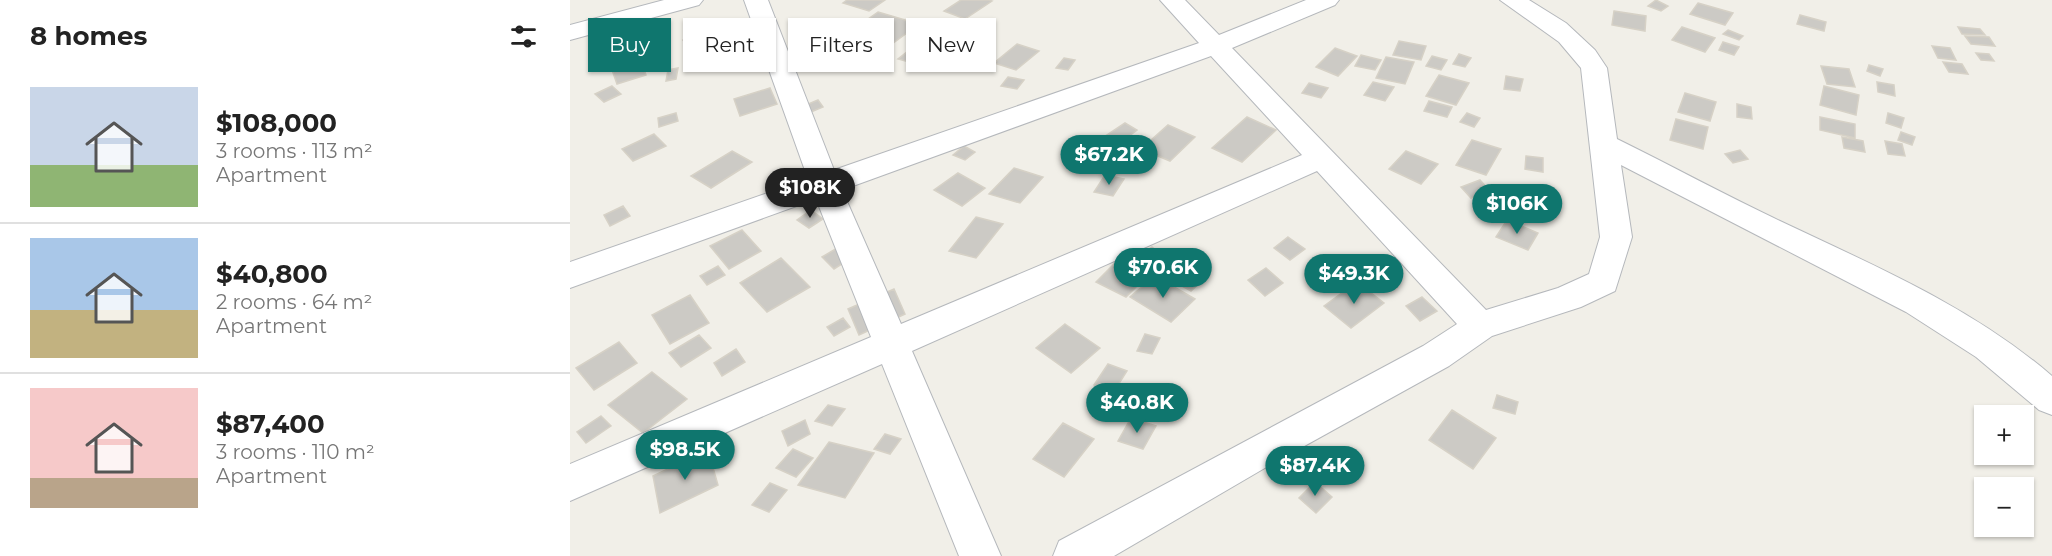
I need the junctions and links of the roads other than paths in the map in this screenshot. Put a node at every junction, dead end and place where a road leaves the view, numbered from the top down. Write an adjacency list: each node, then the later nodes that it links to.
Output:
1 (691, 0): 6 (street)
2 (756, 0): 10 (street)
3 (1172, 0): 7 (street)
4 (1327, 0): 7 (street)
5 (1512, 0): 8 (street)
6 (570, 33)
7 (1215, 46): 9 (street); 10 (street)
8 (1604, 144): 12 (street); 14 (street)
9 (1322, 158): 12 (street); 13 (street)
10 (825, 184): 11 (street); 13 (street)
11 (570, 275)
12 (1480, 326): 17 (street)
13 (891, 344): 15 (street); 16 (street)
14 (2052, 399)
15 (570, 483)
16 (980, 556)
17 (1074, 556)

